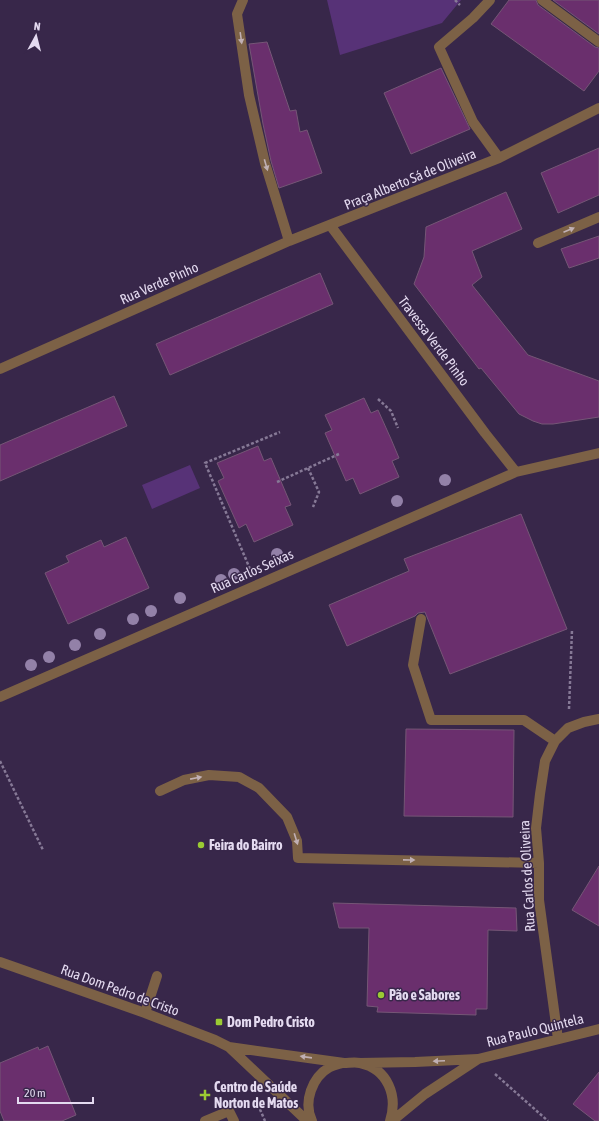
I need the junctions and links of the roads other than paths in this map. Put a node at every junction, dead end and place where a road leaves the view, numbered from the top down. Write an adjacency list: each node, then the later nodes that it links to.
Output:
1 (243, 0): 9 (street, one-way to 9)
2 (490, 0): 6 (street, Praça Alberto Sá de Oliveira)
3 (542, 0): 4 (street)
4 (599, 42)
5 (599, 108): 6 (street, Praça Alberto Sá de Oliveira)
6 (499, 158): 8 (street, Praça Alberto Sá de Oliveira)
7 (599, 217): 10 (street, one-way to 7)
8 (330, 225): 9 (street, Rua Verde Pinho); 13 (street, Travessa Verde Pinho)
9 (289, 241): 11 (street, Rua Verde Pinho)
10 (538, 243)
11 (0, 369)
12 (599, 453): 13 (street, Rua Carlos Seixas)
13 (516, 472): 15 (street, Rua Carlos Seixas)
14 (421, 619): 17 (street)
15 (0, 697)
16 (599, 719): 17 (street, Rua Carlos de Oliveira)
17 (555, 741): 19 (street, Rua Carlos de Oliveira)
18 (160, 791): 19 (street, one-way to 19)
19 (539, 863): 24 (street, Rua Carlos de Oliveira)
20 (0, 962): 22 (street, Rua Dom Pedro de Cristo)
21 (157, 976): 22 (street)
22 (145, 1013): 25 (street, Rua Dom Pedro de Cristo)
23 (599, 1029): 24 (street, Rua Paulo Quintela)
24 (558, 1039): 26 (street, Rua Paulo Quintela)
25 (229, 1047): 27 (street, Rua Dom Pedro de Cristo, one-way to 25); 31 (street, Rua Dom Pedro de Cristo)
26 (478, 1059): 28 (street, Rua Paulo Quintela, one-way to 28); 33 (street, Rua Paulo Quintela)
27 (344, 1062): 28 (street, Rua Dom Pedro de Cristo); 32 (street, Rua Dom Pedro de Cristo)
28 (359, 1063): 33 (street, Rua Dom Pedro de Cristo)
29 (205, 1121): 30 (street)
30 (234, 1121)
31 (307, 1121)
32 (312, 1121)
33 (391, 1121)

